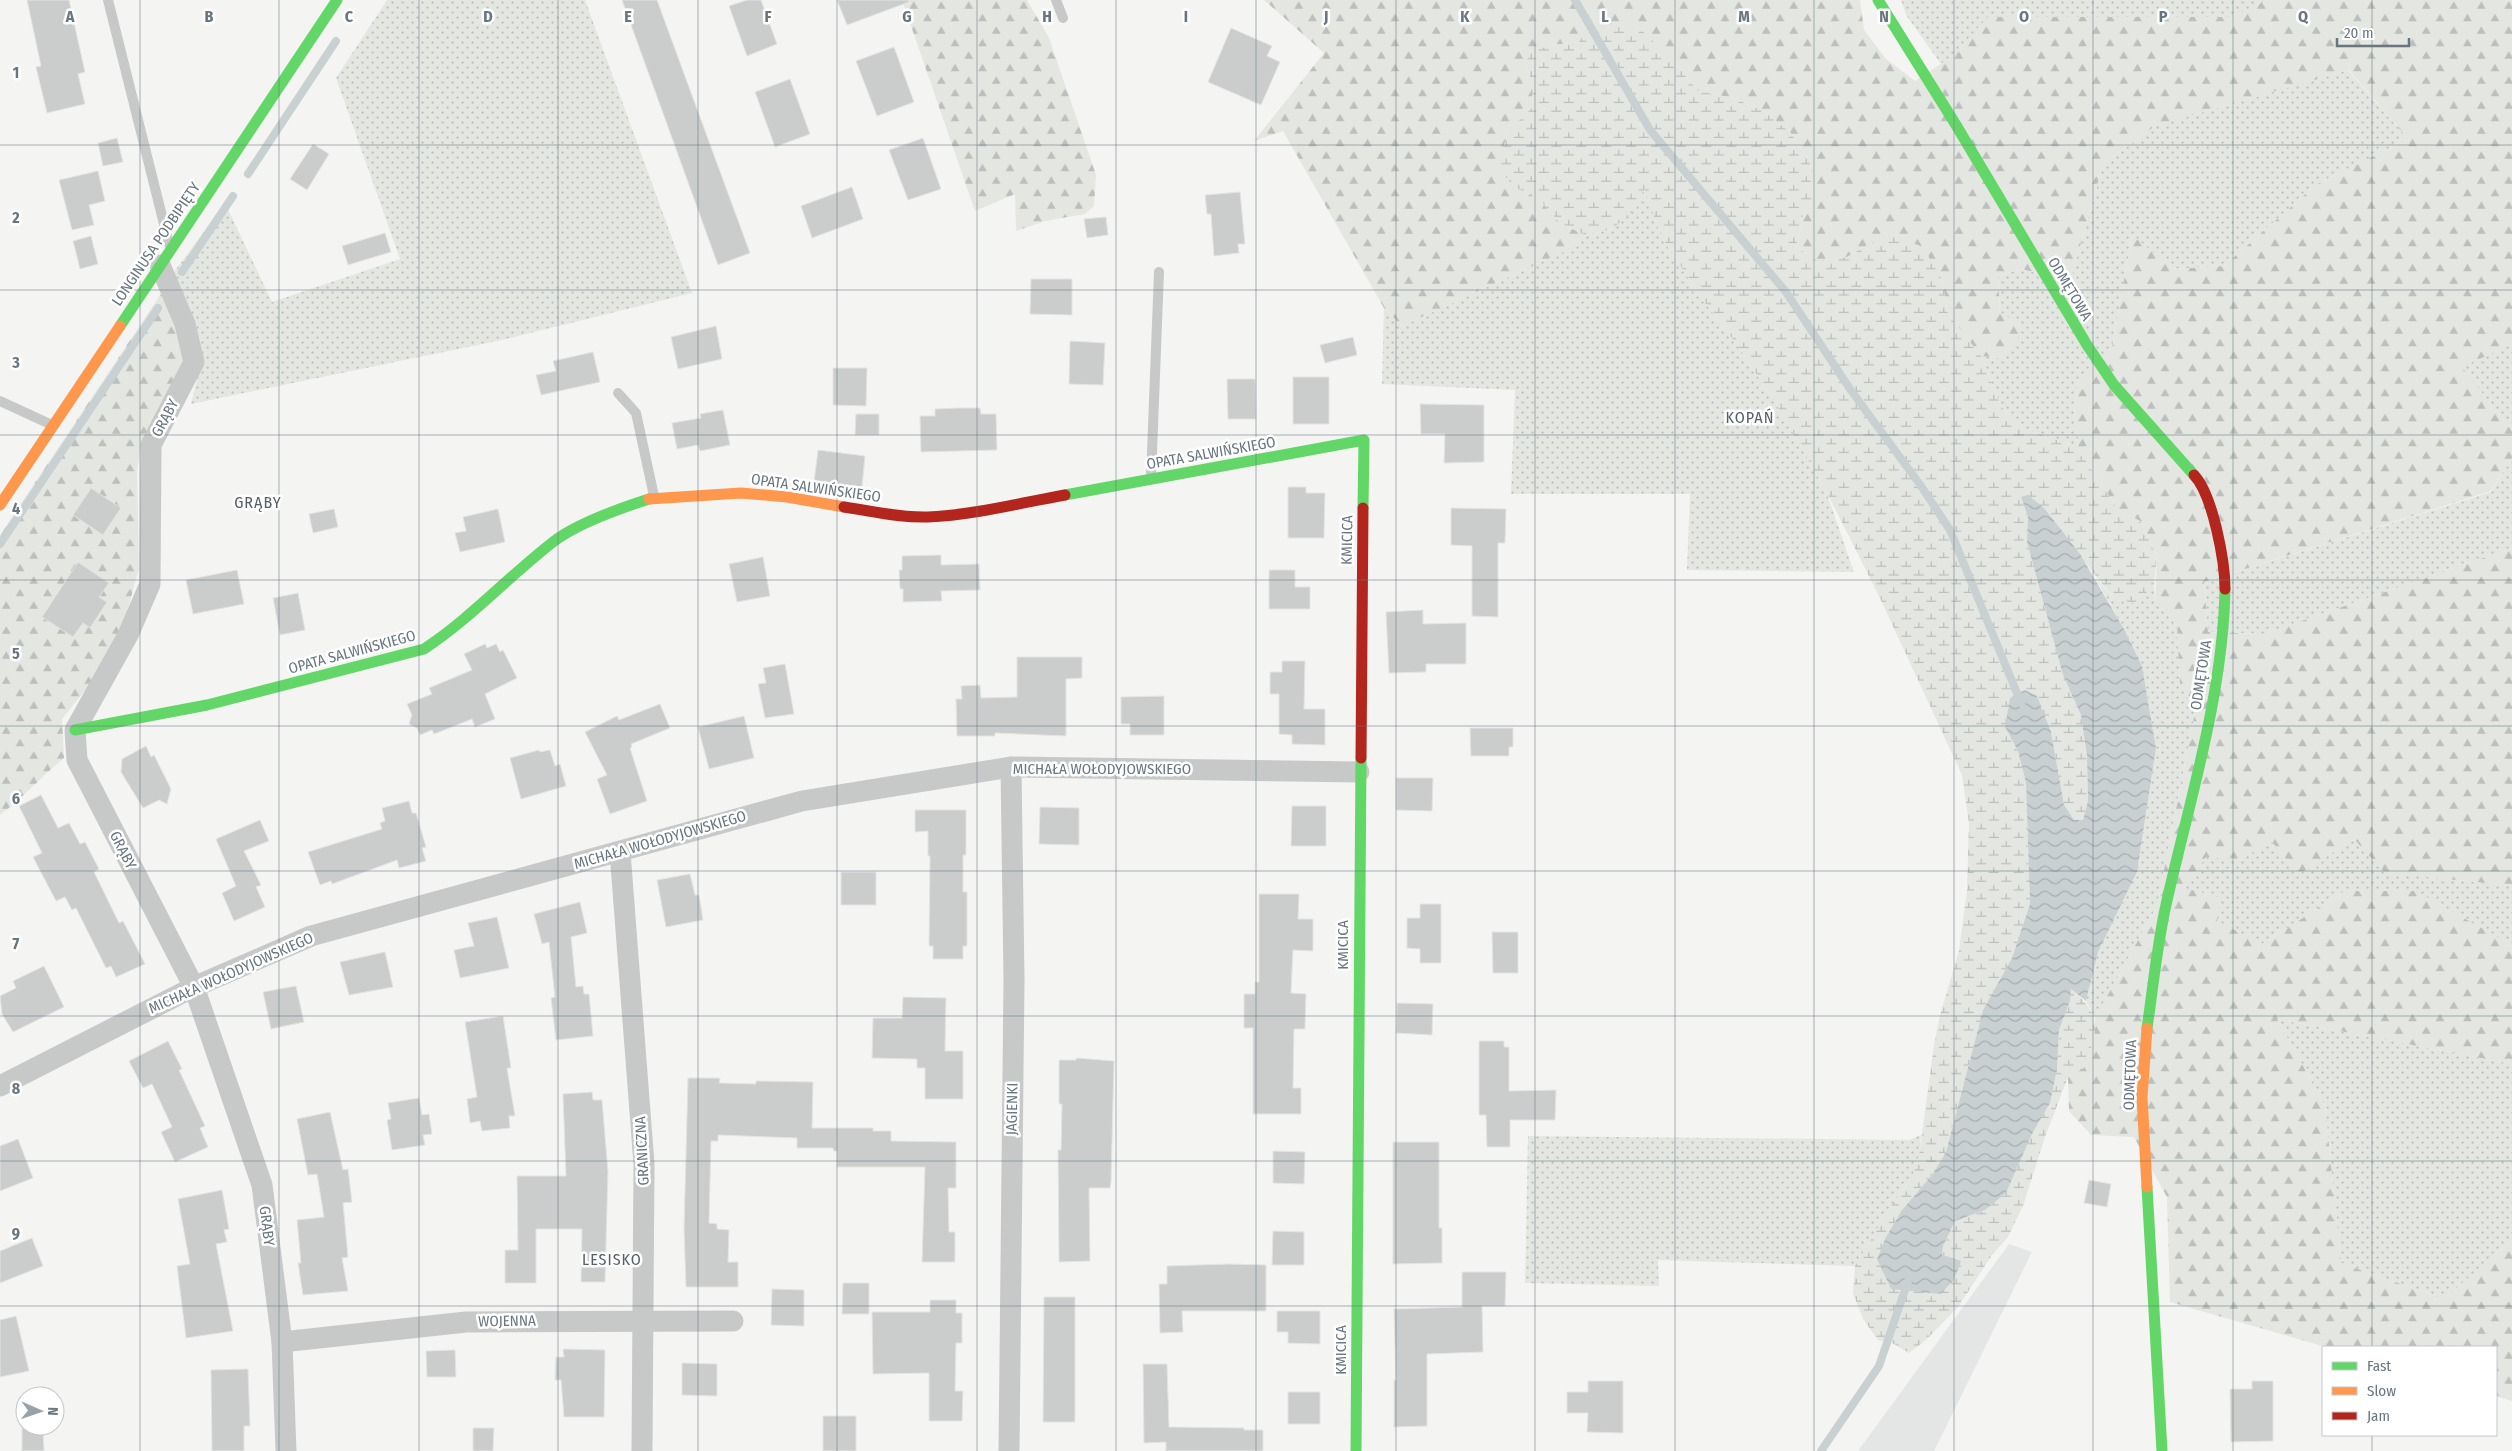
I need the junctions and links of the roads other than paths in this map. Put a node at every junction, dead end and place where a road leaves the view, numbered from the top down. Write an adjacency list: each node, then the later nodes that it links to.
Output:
1 (108, 0): 6 (lane, GRĄBY)
2 (337, 0): 6 (street, LONGINUSA PODBIPIĘTY)
3 (1056, 0): 5 (lane)
4 (1878, 0): 28 (street, ODMĘTOWA)
5 (1063, 18)
6 (165, 257): 10 (street, LONGINUSA PODBIPIĘTY); 15 (street, GRĄBY)
7 (1159, 272): 12 (lane)
8 (618, 393): 13 (lane)
9 (0, 401): 10 (lane)
10 (53, 425): 14 (street, LONGINUSA PODBIPIĘTY)
11 (1364, 440): 12 (street, OPATA SALWIŃSKIEGO); 17 (street, KMICICA)
12 (1151, 479): 13 (street, OPATA SALWIŃSKIEGO)
13 (654, 497): 15 (street, OPATA SALWIŃSKIEGO)
14 (0, 505)
15 (75, 730): 19 (street, GRĄBY)
16 (1011, 768): 17 (street, MICHAŁA WOŁODYJOWSKIEGO); 18 (street, MICHAŁA WOŁODYJOWSKIEGO); 26 (street, JAGIENKI)
17 (1359, 772): 27 (street, KMICICA)
18 (620, 852): 19 (street, MICHAŁA WOŁODYJOWSKIEGO); 22 (street, GRANICZNA)
19 (194, 987): 20 (street, MICHAŁA WOŁODYJOWSKIEGO); 23 (street, GRĄBY)
20 (0, 1086)
21 (733, 1321): 22 (street, WOJENNA)
22 (642, 1323): 23 (street, WOJENNA); 25 (street, GRANICZNA)
23 (282, 1342): 24 (street, GRĄBY)
24 (286, 1451)
25 (642, 1451)
26 (1009, 1451)
27 (1356, 1451)
28 (2162, 1451)

